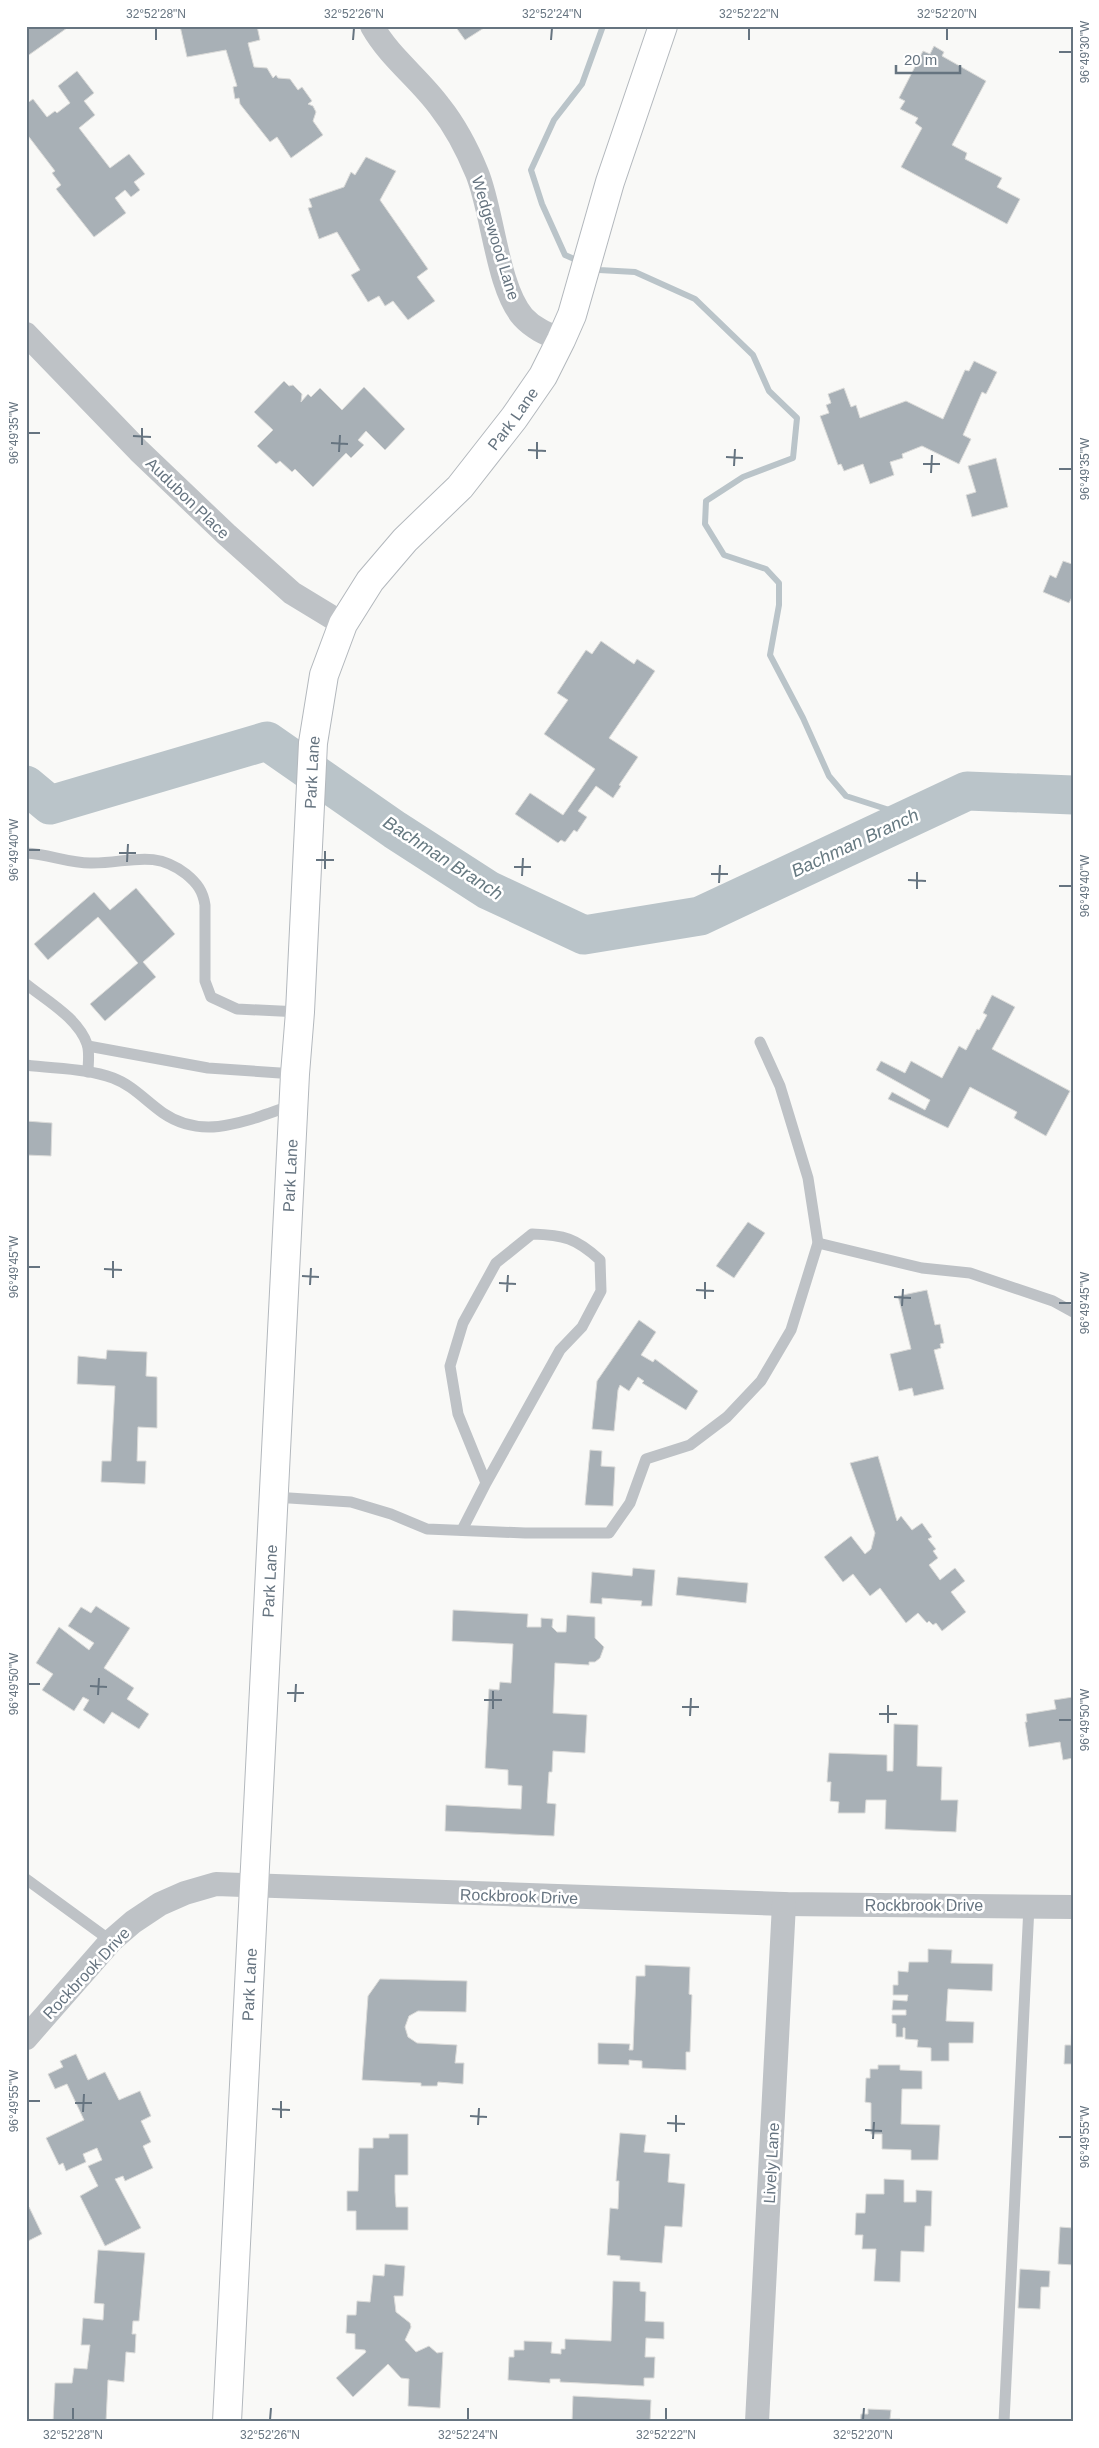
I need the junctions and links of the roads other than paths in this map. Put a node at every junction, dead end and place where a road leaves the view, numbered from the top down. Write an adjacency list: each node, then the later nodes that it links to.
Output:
1 (372, 26): 4 (street, Wedgewood Lane)
2 (663, 26): 4 (street, Park Lane)
3 (26, 334): 5 (street, Audubon Place)
4 (562, 340): 5 (street, Park Lane)
5 (343, 624): 8 (street, Park Lane)
6 (26, 853): 8 (lane)
7 (26, 984): 10 (lane)
8 (300, 1012): 13 (street, Park Lane)
9 (760, 1042): 15 (lane)
10 (88, 1046): 12 (lane); 13 (lane)
11 (26, 1065): 12 (lane)
12 (88, 1072): 14 (lane)
13 (295, 1074): 14 (street, Park Lane)
14 (294, 1105): 18 (street, Park Lane)
15 (818, 1243): 16 (lane); 19 (lane)
16 (1073, 1312)
17 (486, 1483): 17 (lane); 19 (lane)
18 (274, 1497): 19 (lane); 21 (street, Park Lane)
19 (462, 1530)
20 (26, 1878): 25 (lane)
21 (255, 1885): 22 (street, Rockbrook Drive); 25 (street, Rockbrook Drive); 27 (street, Park Lane)
22 (784, 1904): 23 (street, Rockbrook Drive); 28 (street, Lively Lane)
23 (1030, 1906): 24 (street, Rockbrook Drive); 29 (lane)
24 (1073, 1907)
25 (111, 1941): 26 (street, Rockbrook Drive)
26 (26, 2038)
27 (227, 2422)
28 (757, 2422)
29 (1004, 2422)

